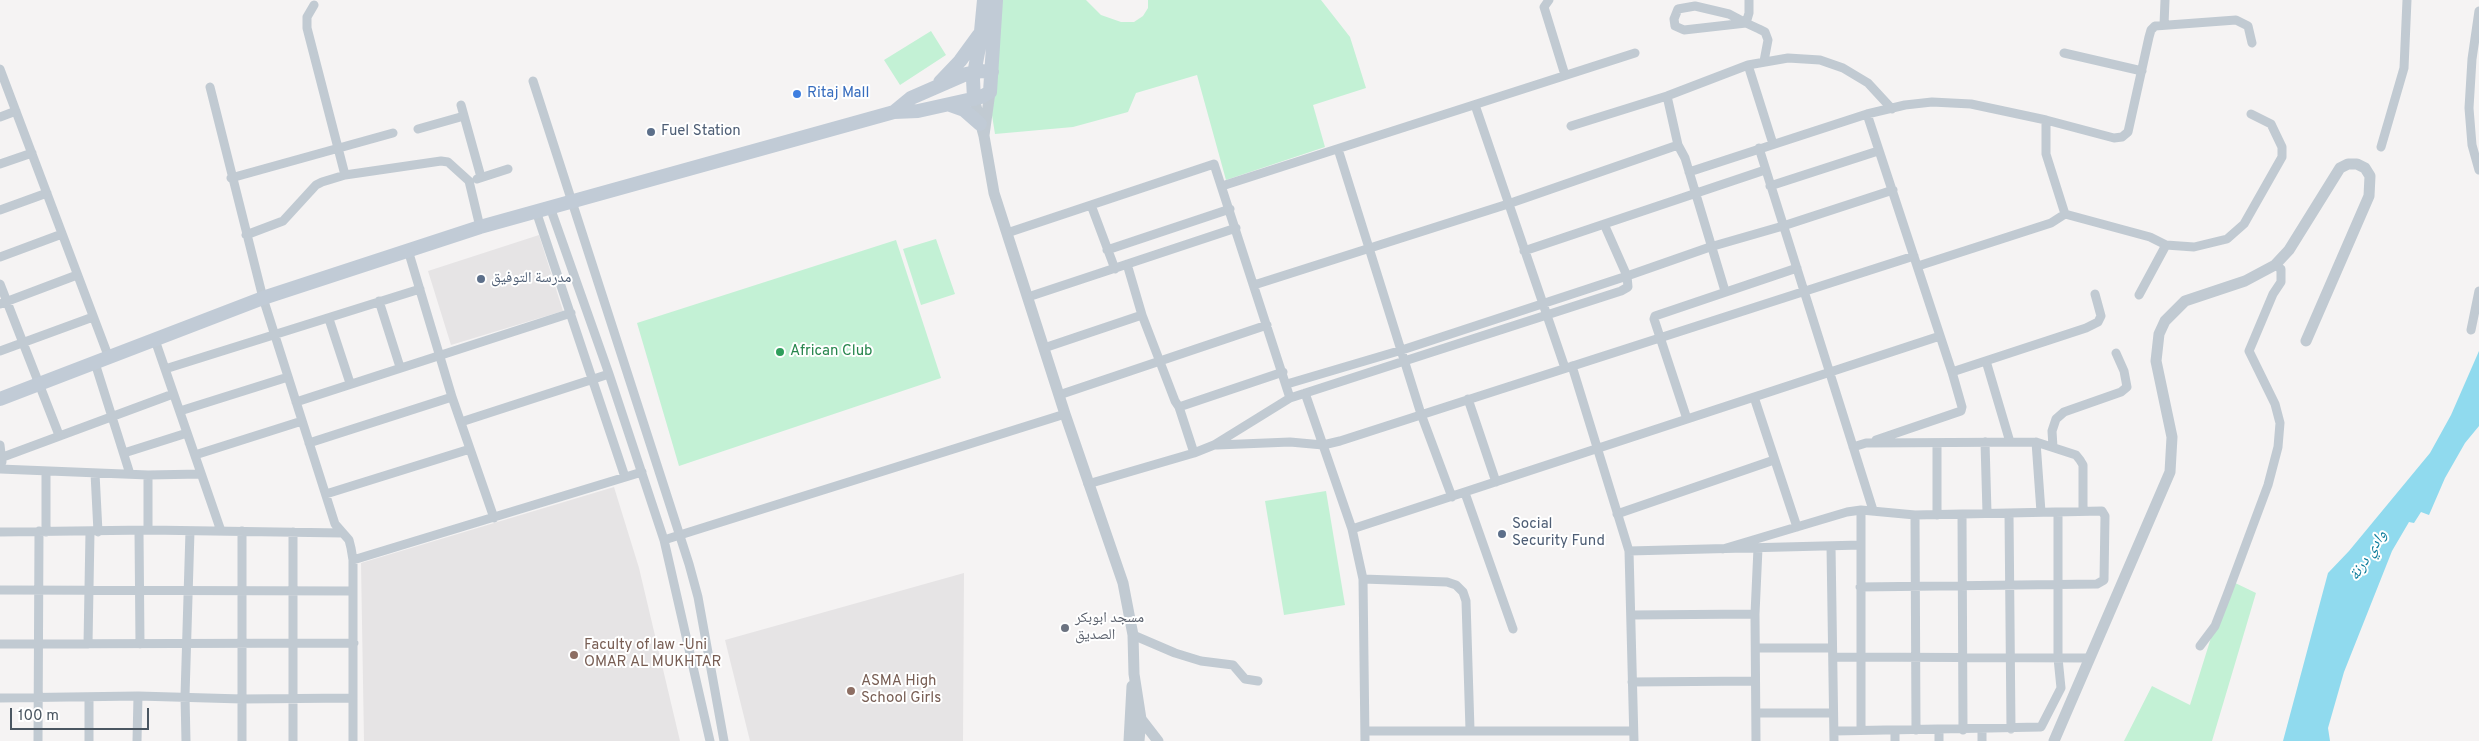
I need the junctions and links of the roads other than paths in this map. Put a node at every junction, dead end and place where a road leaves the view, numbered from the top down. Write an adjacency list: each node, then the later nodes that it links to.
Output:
1 (984, 0): 11 (main road)
2 (996, 0): 20 (main road)
3 (1549, 0): 21 (street)
4 (1748, 0): 9 (street)
5 (2165, 0): 10 (street)
6 (2407, 0): 45 (street)
7 (314, 5): 46 (street)
8 (2479, 11): 54 (street)
9 (1746, 23): 9 (street); 15 (street)
10 (2164, 25): 12 (street); 19 (street)
11 (981, 33): 18 (main road); 24 (main road)
12 (2252, 43)
13 (1635, 53): 21 (street)
14 (2064, 53): 19 (street)
15 (1764, 61): 16 (street); 31 (street)
16 (1748, 65): 26 (street); 43 (street)
17 (0, 69): 32 (street)
18 (975, 71): 20 (main road); 24 (main road); 27 (main road)
19 (2142, 71): 38 (street)
20 (992, 72): 25 (main road)
21 (1565, 75): 30 (street)
22 (533, 81): 65 (street)
23 (210, 87): 58 (street)
24 (932, 89): 33 (main road)
25 (990, 92): 27 (main road); 41 (street)
26 (1667, 96): 39 (street); 44 (street)
27 (974, 99): 29 (main road); 41 (street)
28 (461, 105): 36 (street)
29 (950, 105): 33 (main road); 41 (main road)
30 (1475, 105): 48 (street); 66 (street)
31 (1892, 108): 34 (street); 38 (street)
32 (16, 111): 37 (street); 50 (street)
33 (894, 112): 65 (main road)
34 (1867, 114): 43 (street); 49 (street)
35 (2251, 114): 79 (street)
36 (464, 116): 40 (street); 57 (street)
37 (0, 117)
38 (2046, 120): 71 (street)
39 (1571, 126)
40 (418, 128)
41 (982, 130): 77 (street)
42 (393, 132): 46 (street)
43 (1773, 144): 47 (street)
44 (1678, 145): 55 (street); 66 (street)
45 (2381, 146)
46 (336, 148): 56 (street); 58 (street)
47 (1759, 148): 53 (street); 55 (street)
48 (1338, 149): 60 (street); 83 (street)
49 (1878, 151): 61 (street); 62 (street)
50 (32, 153): 51 (street); 63 (street)
51 (0, 164)
52 (508, 169): 57 (street)
53 (1765, 170): 61 (street); 64 (street)
54 (2479, 170)
55 (1689, 172): 64 (street)
56 (345, 175): 59 (street); 78 (street)
57 (482, 177): 59 (street)
58 (231, 178): 78 (street)
59 (469, 181): 74 (street)
60 (1222, 186): 67 (street); 69 (street)
61 (1770, 186): 73 (street)
62 (1893, 190): 73 (street); 85 (street)
63 (47, 193): 70 (street); 76 (street)
64 (1694, 193): 72 (street); 80 (street)
65 (572, 201): 68 (main road); 215 (street)
66 (1508, 204): 83 (street); 84 (street)
67 (1091, 205): 77 (street); 82 (street)
68 (543, 209): 74 (main road); 107 (street); 136 (street)
69 (1230, 209): 75 (street); 82 (street)
70 (0, 210)
71 (2065, 214): 79 (street); 89 (street)
72 (1604, 224): 84 (street); 93 (street)
73 (1783, 226): 80 (street); 90 (street)
74 (480, 227): 81 (main road)
75 (1236, 228): 87 (street); 95 (street)
76 (62, 234): 86 (street); 92 (street)
77 (1007, 234): 102 (street)
78 (246, 235): 103 (street)
79 (2166, 245): 101 (street)
80 (1710, 247): 93 (street); 97 (street)
81 (408, 250): 96 (street); 103 (main road)
82 (1107, 250): 91 (street)
83 (1369, 250): 95 (street); 121 (street)
84 (1524, 251): 106 (street)
85 (1914, 256): 89 (street); 98 (street)
86 (0, 257)
87 (1127, 264): 91 (street); 108 (street)
88 (2275, 265): 118 (street); 249 (street); 257 (street)
89 (1918, 266): 115 (street)
90 (1796, 268): 97 (street); 98 (street)
91 (1115, 269): 102 (street)
92 (77, 275): 104 (street); 110 (street)
93 (1627, 276): 106 (street); 109 (street)
94 (0, 284): 104 (street)
95 (1254, 285): 112 (street)
96 (420, 289): 105 (street); 124 (street)
97 (1725, 291): 116 (street)
98 (1804, 291): 116 (street); 134 (street)
99 (2479, 291): 113 (street)
100 (2095, 294): 128 (street)
101 (2139, 295)
102 (1028, 297): 120 (street)
103 (263, 298): 114 (street); 117 (main road)
104 (3, 302): 119 (street)
105 (379, 302): 111 (street); 130 (street)
106 (1542, 304): 109 (street); 121 (street)
107 (571, 313): 124 (street); 138 (street)
108 (1142, 315): 120 (street); 126 (street)
109 (1546, 315): 127 (street); 131 (street)
110 (93, 317): 119 (street); 125 (street)
111 (329, 319): 114 (street); 139 (street)
112 (1267, 325): 126 (street); 133 (street)
113 (2471, 330)
114 (275, 336): 132 (street); 137 (street)
115 (1940, 336): 134 (street); 135 (street)
116 (1661, 337): 131 (street); 156 (street)
117 (155, 340): 125 (main road); 132 (street)
118 (2306, 341)
119 (22, 343): 122 (street); 140 (street)
120 (1044, 348): 144 (street)
121 (1402, 350): 127 (street); 141 (street)
122 (0, 351)
123 (2116, 353): 171 (street)
124 (439, 355): 130 (street); 146 (street)
125 (109, 358): 129 (main road)
126 (1161, 361): 144 (street); 151 (street)
127 (1405, 361): 142 (street); 154 (street)
128 (1986, 361): 135 (street); 162 (street)
129 (95, 363): 140 (main road); 155 (street)
130 (400, 367): 139 (street)
131 (1569, 367): 149 (street); 173 (street)
132 (165, 369): 143 (street)
133 (1283, 372): 141 (street); 151 (street)
134 (1830, 372): 145 (street); 170 (street)
135 (1952, 372): 165 (street)
136 (609, 374): 138 (street); 181 (street)
137 (288, 377): 150 (street); 152 (street)
138 (593, 380): 158 (street); 186 (street)
139 (350, 383): 150 (street)
140 (39, 384): 148 (main road); 160 (street)
141 (1287, 384): 147 (street)
142 (1305, 393): 147 (street); 167 (street)
143 (174, 394): 152 (street); 155 (street)
144 (1059, 395): 153 (street)
145 (1754, 396): 156 (street); 178 (street)
146 (452, 397): 158 (street); 164 (street)
147 (1290, 398): 168 (street)
148 (0, 399)
149 (1468, 399): 154 (street); 187 (street)
150 (296, 402): 157 (street)
151 (1179, 407): 174 (street)
152 (180, 411): 159 (street)
153 (1065, 414): 188 (street); 215 (street)
154 (1422, 414): 167 (street); 191 (street)
155 (112, 415): 160 (street); 175 (street)
156 (1687, 419): 173 (street)
157 (302, 421): 164 (street); 176 (street)
158 (462, 422): 172 (street)
159 (187, 433): 175 (street); 176 (street)
160 (58, 435): 177 (street)
161 (1985, 442): 162 (street); 166 (street); 197 (street)
162 (2010, 442): 163 (street)
163 (2036, 442): 171 (street); 195 (street)
164 (309, 443): 190 (street)
165 (1866, 443): 166 (street); 170 (street)
166 (1937, 443): 202 (street)
167 (1323, 444): 168 (street); 205 (street)
168 (1214, 445): 174 (street)
169 (0, 446): 177 (street)
170 (1853, 447): 193 (street)
171 (2053, 448): 194 (street)
172 (470, 449): 190 (street); 203 (street)
173 (1598, 449): 187 (street); 199 (street)
174 (1194, 453): 188 (street)
175 (124, 454): 183 (street)
176 (195, 455): 184 (street)
177 (3, 456): 179 (street)
178 (1774, 460): 199 (street); 204 (street)
179 (0, 469): 180 (street)
180 (46, 472): 182 (street); 211 (street)
181 (642, 472): 186 (street); 216 (street)
182 (96, 473): 183 (street); 212 (street)
183 (130, 474): 185 (street)
184 (201, 474): 185 (street); 208 (street)
185 (148, 475): 206 (street)
186 (625, 477): 203 (street)
187 (1496, 482): 189 (street)
188 (1088, 484): 240 (street)
189 (1465, 492): 191 (street); 239 (street)
190 (326, 494): 214 (street)
191 (1452, 497): 205 (street)
192 (1861, 510): 193 (street); 204 (street); 217 (street)
193 (1874, 510): 201 (street)
194 (2083, 511): 196 (street); 225 (street)
195 (2041, 512): 196 (street); 198 (street)
196 (2058, 512): 225 (street)
197 (1988, 513): 198 (street); 200 (street)
198 (2009, 513): 224 (street)
199 (1617, 514): 221 (street)
200 (1962, 514): 202 (street); 227 (street)
201 (1915, 515): 202 (street); 226 (street)
202 (1937, 515)
203 (494, 518): 222 (street)
204 (1797, 527): 220 (street)
205 (1352, 529): 223 (street)
206 (144, 531): 207 (street); 212 (street); 232 (street)
207 (190, 531): 208 (street); 233 (street)
208 (221, 531): 209 (street)
209 (242, 531): 213 (street); 234 (street)
210 (0, 532): 211 (street)
211 (43, 532): 212 (street); 230 (street)
212 (94, 532): 231 (street)
213 (293, 532): 214 (street); 235 (street)
214 (342, 533): 222 (street)
215 (680, 534): 216 (street); 293 (street)
216 (664, 540): 292 (street)
217 (1861, 545): 218 (street); 228 (street)
218 (1831, 546): 219 (street); 251 (street)
219 (1758, 548): 220 (street); 237 (street)
220 (1723, 549): 221 (street)
221 (1630, 551): 238 (street)
222 (353, 560): 236 (street)
223 (1363, 579): 276 (street); 282 (street)
224 (2009, 584): 225 (street); 227 (street); 255 (street)
225 (2058, 584): 256 (street)
226 (1916, 586): 227 (street); 228 (street); 253 (street)
227 (1963, 586): 254 (street)
228 (1860, 587): 252 (street)
229 (0, 590): 230 (street)
230 (38, 590): 231 (street); 244 (street)
231 (89, 591): 232 (street); 245 (street)
232 (140, 591): 233 (street); 246 (street)
233 (190, 591): 234 (street); 248 (street)
234 (242, 591): 235 (street); 247 (street)
235 (293, 591): 236 (street); 241 (street)
236 (352, 591): 242 (street)
237 (1756, 614): 238 (street); 250 (street)
238 (1631, 615): 261 (street)
239 (1513, 629)
240 (1133, 635): 258 (street); 259 (street)
241 (292, 643): 242 (street); 247 (street); 268 (street)
242 (354, 643): 269 (street)
243 (0, 644): 244 (street)
244 (39, 644): 245 (street); 265 (street)
245 (88, 644): 246 (street)
246 (140, 644): 248 (street)
247 (242, 644): 248 (street); 267 (street)
248 (187, 645): 264 (street)
249 (2200, 646)
250 (1756, 648): 251 (street); 260 (street)
251 (1832, 653): 252 (street); 270 (street)
252 (1861, 657): 253 (street); 277 (street)
253 (1916, 657): 254 (street); 279 (street)
254 (1964, 658): 255 (street); 281 (street)
255 (2010, 658): 256 (street); 275 (street)
256 (2058, 658): 257 (street); 275 (street)
257 (2090, 658): 305 (street)
258 (1134, 674): 272 (street); 273 (street)
259 (1258, 681)
260 (1755, 681): 261 (street); 271 (street)
261 (1632, 682): 283 (street)
262 (89, 696): 263 (street); 265 (street); 286 (street)
263 (138, 696): 264 (street); 287 (street)
264 (185, 696): 267 (street); 288 (street)
265 (38, 697): 266 (street); 285 (street)
266 (0, 698)
267 (242, 698): 268 (street); 289 (street)
268 (292, 698): 269 (street); 290 (street)
269 (353, 698): 291 (street)
270 (1833, 712): 271 (street); 284 (street)
271 (1756, 713): 300 (street)
272 (1130, 716): 294 (street); 295 (street)
273 (1142, 719): 296 (street); 297 (street)
274 (1982, 729): 275 (street); 281 (street); 304 (street)
275 (2011, 729)
276 (1470, 730): 282 (street); 283 (street)
277 (1861, 730): 278 (street); 284 (street)
278 (1895, 730): 279 (street); 302 (street)
279 (1916, 730): 280 (street)
280 (1939, 730): 281 (street); 303 (street)
281 (1963, 730)
282 (1365, 731): 298 (street)
283 (1633, 731): 299 (street)
284 (1834, 731): 301 (street)
285 (38, 741)
286 (89, 741)
287 (137, 741)
288 (186, 741)
289 (242, 741)
290 (294, 741)
291 (353, 741)
292 (710, 741)
293 (724, 741)
294 (1120, 741)
295 (1129, 741)
296 (1139, 741)
297 (1158, 741)
298 (1365, 741)
299 (1634, 741)
300 (1756, 741)
301 (1834, 741)
302 (1895, 741)
303 (1939, 741)
304 (1982, 741)
305 (2054, 741)

